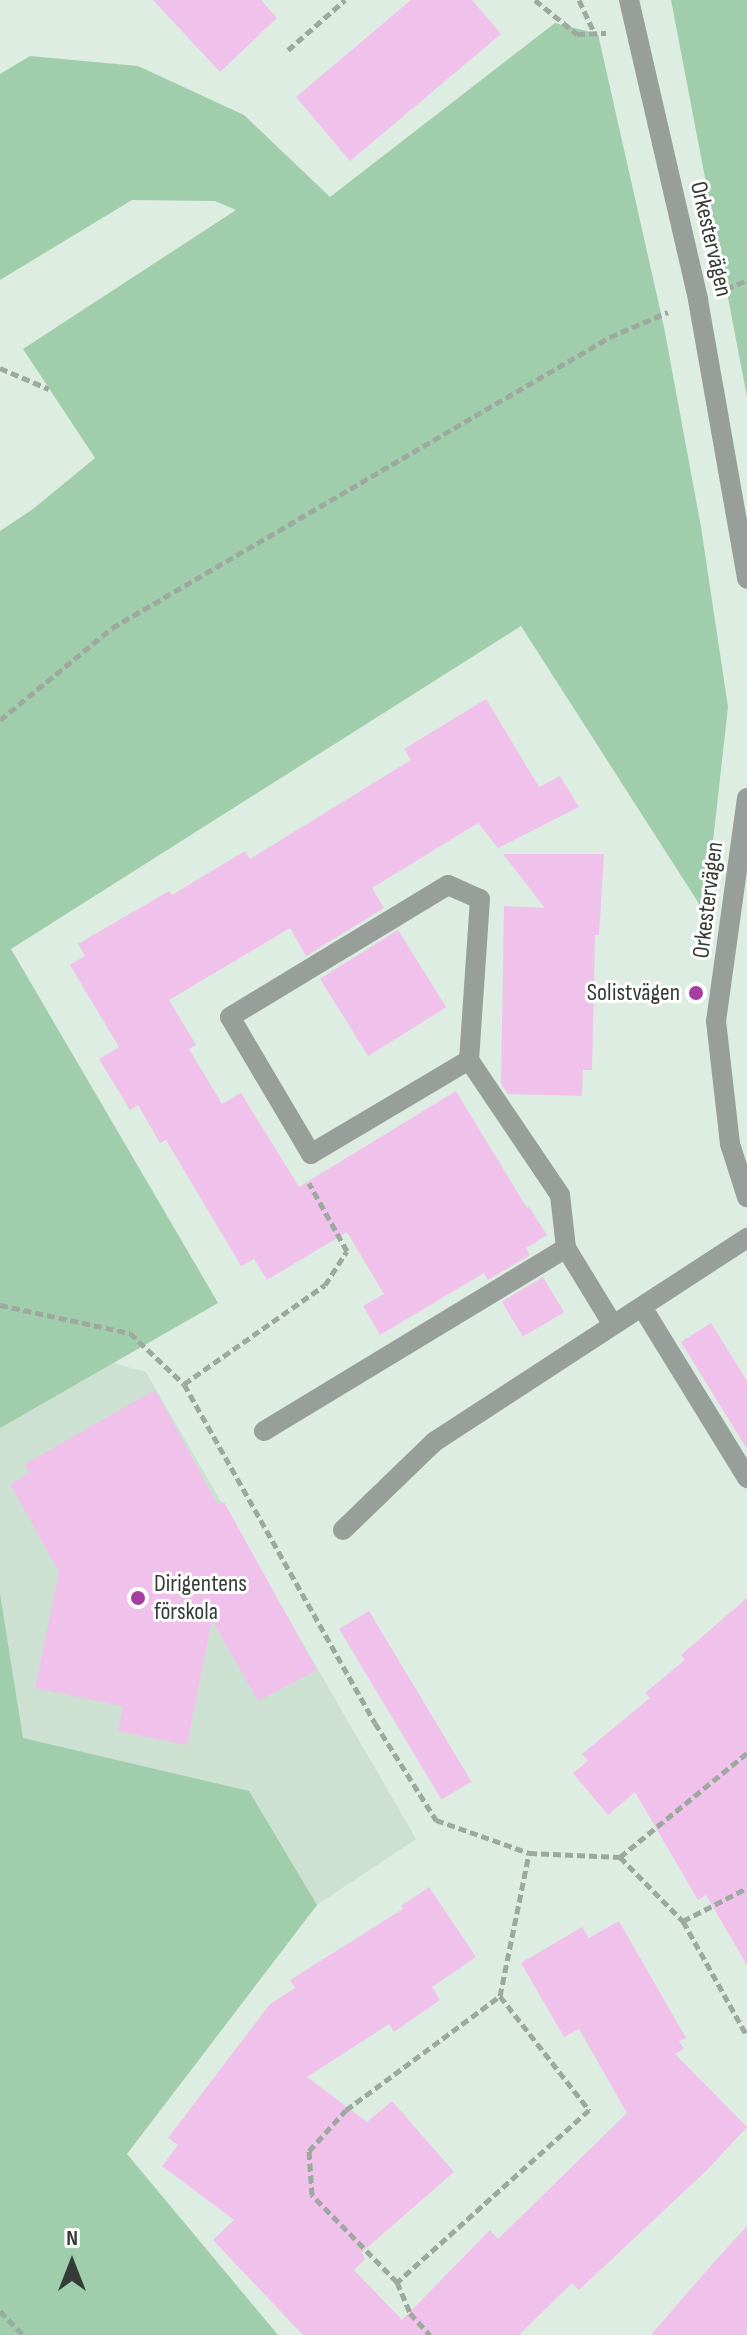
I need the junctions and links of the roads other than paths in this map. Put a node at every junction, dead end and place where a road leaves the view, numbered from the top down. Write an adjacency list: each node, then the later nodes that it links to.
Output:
1 (652, 0): 2 (street)
2 (630, 4): 3 (street, Orkestervägen)
3 (747, 579)
4 (747, 798): 6 (street, Orkestervägen)
5 (469, 1060): 5 (street); 8 (street)
6 (747, 1197)
7 (747, 1238): 9 (street)
8 (566, 1248): 10 (street); 11 (street)
9 (642, 1307): 10 (street); 12 (street)
10 (613, 1325): 13 (street)
11 (264, 1431)
12 (747, 1478)
13 (343, 1530)

